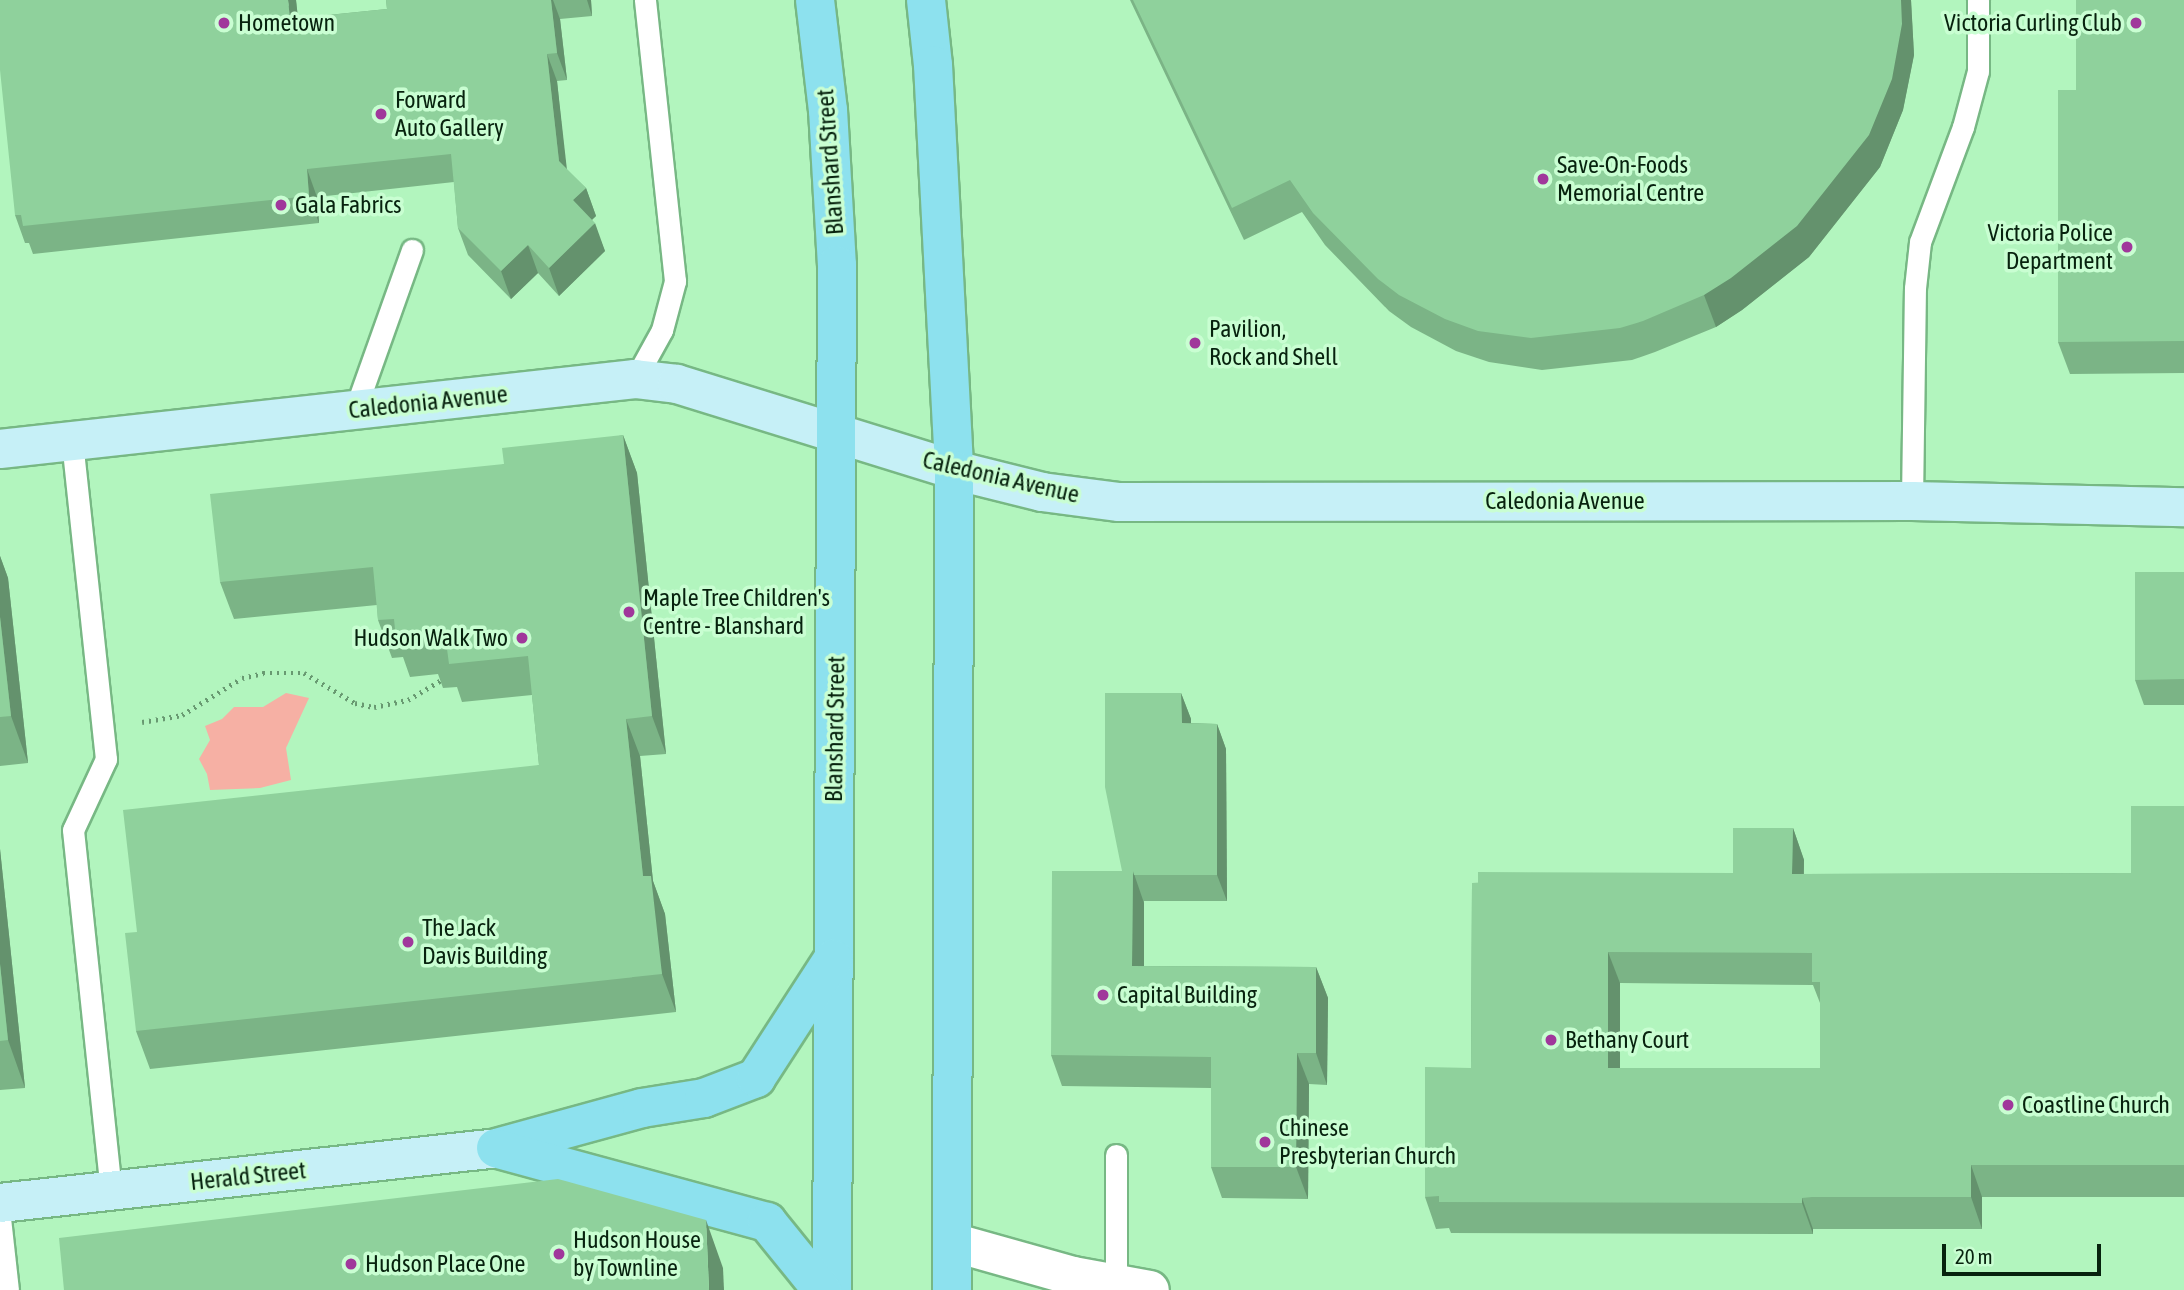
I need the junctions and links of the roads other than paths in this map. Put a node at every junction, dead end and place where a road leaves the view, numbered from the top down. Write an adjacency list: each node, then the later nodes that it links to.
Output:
1 (645, 0): 6 (lane)
2 (815, 0): 8 (main road, Blanshard Street)
3 (926, 0): 11 (main road)
4 (1978, 0): 12 (lane)
5 (412, 250): 7 (lane)
6 (635, 379): 7 (street, Caledonia Avenue); 8 (street, Caledonia Avenue)
7 (355, 410): 9 (street, Caledonia Avenue)
8 (837, 434): 11 (street, Caledonia Avenue); 14 (main road, Blanshard Street)
9 (72, 441): 10 (street, Caledonia Avenue); 17 (lane)
10 (0, 449)
11 (954, 470): 12 (street, Caledonia Avenue); 20 (main road)
12 (1912, 501): 13 (street, Caledonia Avenue)
13 (2184, 507)
14 (833, 959): 15 (main road); 24 (main road, Blanshard Street)
15 (496, 1148): 17 (street, Herald Street); 23 (main road)
16 (1116, 1155): 21 (lane)
17 (111, 1191): 18 (street, Herald Street)
18 (0, 1203)
19 (0, 1218): 22 (lane)
20 (952, 1242): 21 (street); 25 (main road)
21 (1133, 1287)
22 (8, 1290)
23 (822, 1290)
24 (832, 1290)
25 (952, 1290)

